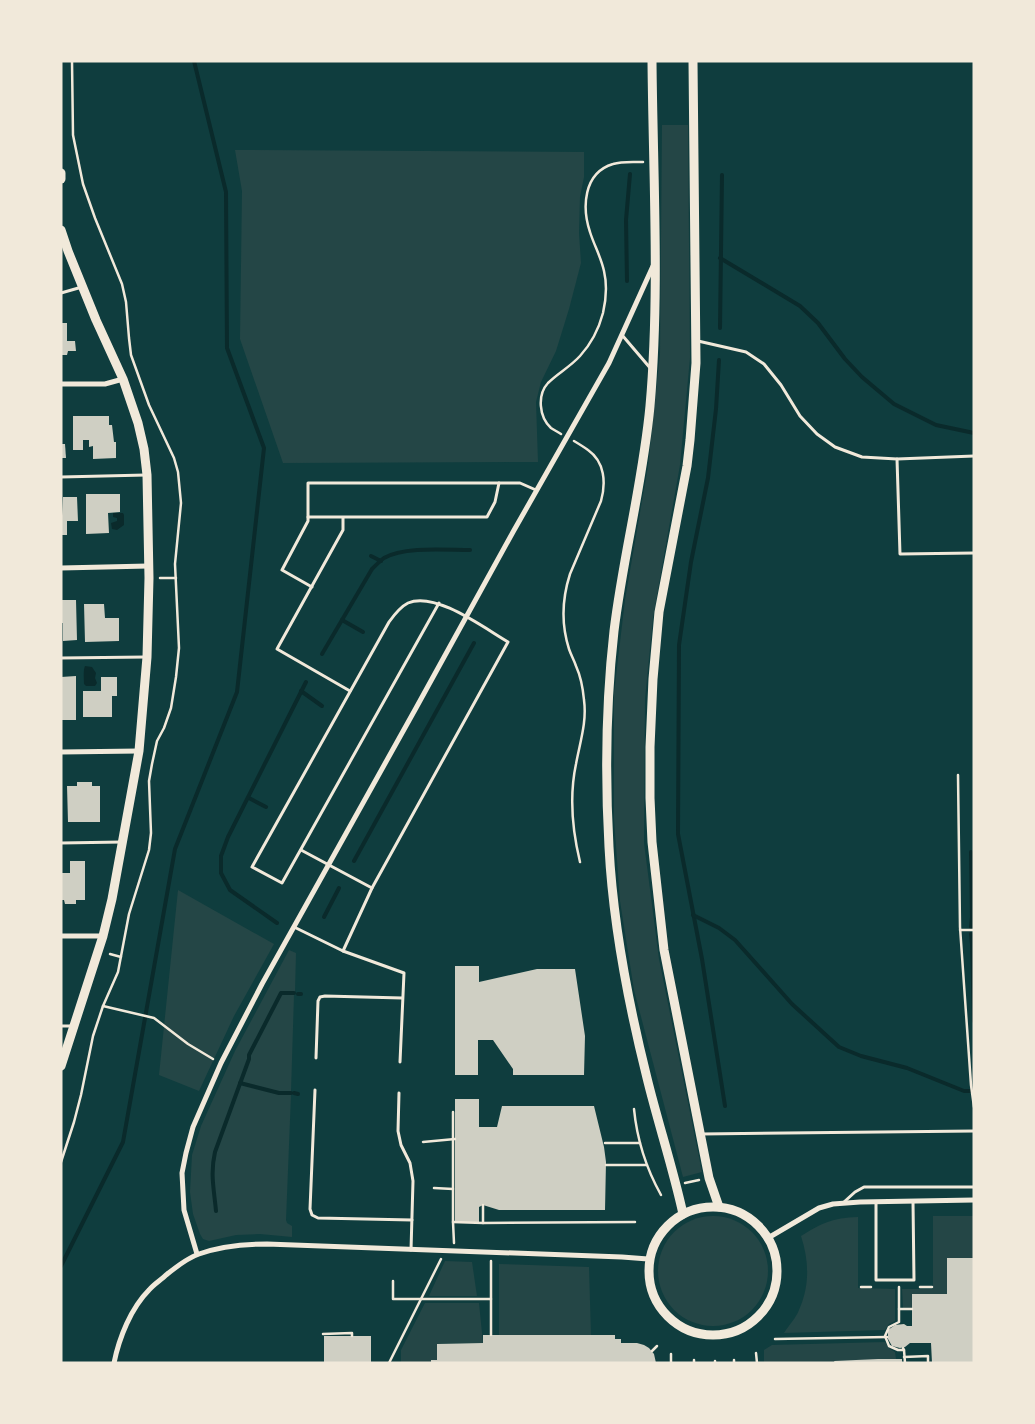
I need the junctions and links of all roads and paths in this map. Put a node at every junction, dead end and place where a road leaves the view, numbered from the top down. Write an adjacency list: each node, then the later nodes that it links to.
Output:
1 (72, 61): 30 (path)
2 (652, 61): 8 (street)
3 (693, 61): 12 (street)
4 (643, 162): 16 (path)
5 (61, 173): 6 (street)
6 (61, 178)
7 (61, 230): 9 (street)
8 (655, 262): 11 (street); 13 (street)
9 (83, 287): 10 (lane); 14 (street)
10 (61, 293)
11 (622, 335): 13 (lane); 23 (street)
12 (696, 341): 19 (lane); 69 (street)
13 (652, 370): 89 (street)
14 (123, 379): 15 (street); 20 (street)
15 (61, 384)
16 (560, 434)
17 (573, 441): 43 (path)
18 (974, 456): 19 (lane)
19 (897, 458): 26 (lane)
20 (147, 475): 21 (lane); 27 (street)
21 (61, 477)
22 (499, 483): 23 (lane); 24 (lane); 25 (lane)
23 (537, 490): 33 (street)
24 (308, 517): 25 (lane); 31 (lane)
25 (344, 518): 31 (lane)
26 (974, 553)
27 (148, 566): 28 (street); 34 (street)
28 (61, 568)
29 (160, 578): 30 (path)
30 (176, 578): 53 (path)
31 (312, 587): 36 (lane)
32 (439, 603): 33 (lane); 36 (lane); 42 (lane)
33 (466, 618): 44 (street); 45 (lane)
34 (147, 657): 35 (lane); 37 (street)
35 (61, 658)
36 (350, 690): 42 (lane)
37 (140, 751): 38 (street); 41 (street)
38 (61, 752)
39 (958, 775): 47 (path)
40 (61, 842): 41 (lane)
41 (123, 842): 50 (street)
42 (301, 850): 44 (lane)
43 (580, 862)
44 (328, 864): 45 (lane); 46 (street)
45 (372, 888): 51 (lane)
46 (294, 926): 51 (lane); 59 (street)
47 (960, 930): 48 (path); 64 (path)
48 (974, 930)
49 (61, 936): 50 (street)
50 (103, 936): 57 (street)
51 (343, 951): 54 (lane)
52 (110, 954): 53 (path)
53 (121, 957): 55 (path)
54 (402, 998): 58 (lane); 60 (lane)
55 (103, 1006): 59 (path); 74 (path)
56 (61, 1026): 57 (lane)
57 (74, 1026): 61 (street)
58 (316, 1058)
59 (221, 1062): 97 (street)
60 (400, 1062)
61 (61, 1066)
62 (315, 1090): 90 (lane)
63 (399, 1093): 90 (lane)
64 (972, 1098): 65 (path)
65 (974, 1106)
66 (634, 1109): 73 (path)
67 (453, 1112): 70 (path)
68 (974, 1131): 69 (lane)
69 (700, 1134): 88 (street)
70 (454, 1139): 71 (path); 81 (path)
71 (423, 1142)
72 (605, 1143): 73 (path)
73 (640, 1143): 75 (path)
74 (61, 1162)
75 (647, 1164): 76 (path); 82 (path)
76 (606, 1165)
77 (701, 1179): 78 (path)
78 (685, 1183)
79 (974, 1186): 85 (lane)
80 (434, 1188): 81 (path)
81 (453, 1189): 91 (path)
82 (661, 1195)
83 (974, 1200): 84 (street)
84 (913, 1201): 86 (street); 86 (lane)
85 (844, 1202): 86 (street); 94 (street)
86 (876, 1202)
87 (483, 1205): 93 (path)
88 (719, 1207): 89 (street); 94 (street)
89 (683, 1214): 99 (street)
90 (412, 1220): 96 (lane)
91 (453, 1222): 93 (path); 95 (path)
92 (635, 1222): 93 (path)
93 (484, 1223)
94 (768, 1238): 99 (street)
95 (454, 1244)
96 (411, 1250): 97 (street); 99 (street)
97 (197, 1254): 121 (street)
98 (441, 1259): 107 (path)
99 (648, 1259)
100 (491, 1261): 108 (path)
101 (392, 1280): 107 (path)
102 (861, 1287): 103 (path)
103 (871, 1287)
104 (899, 1287): 110 (path)
105 (920, 1287): 106 (path)
106 (932, 1287)
107 (421, 1299): 108 (path); 122 (path)
108 (491, 1299): 113 (path)
109 (912, 1309): 110 (path)
110 (899, 1310): 114 (path)
111 (323, 1334): 112 (path)
112 (352, 1336)
113 (491, 1336)
114 (886, 1336): 115 (path); 120 (path)
115 (775, 1339)
116 (657, 1346): 117 (path)
117 (652, 1351)
118 (756, 1353): 124 (path)
119 (671, 1354): 123 (path)
120 (904, 1357): 125 (path); 126 (path)
121 (114, 1363)
122 (389, 1363)
123 (671, 1363)
124 (757, 1363)
125 (905, 1363)
126 (928, 1363)

